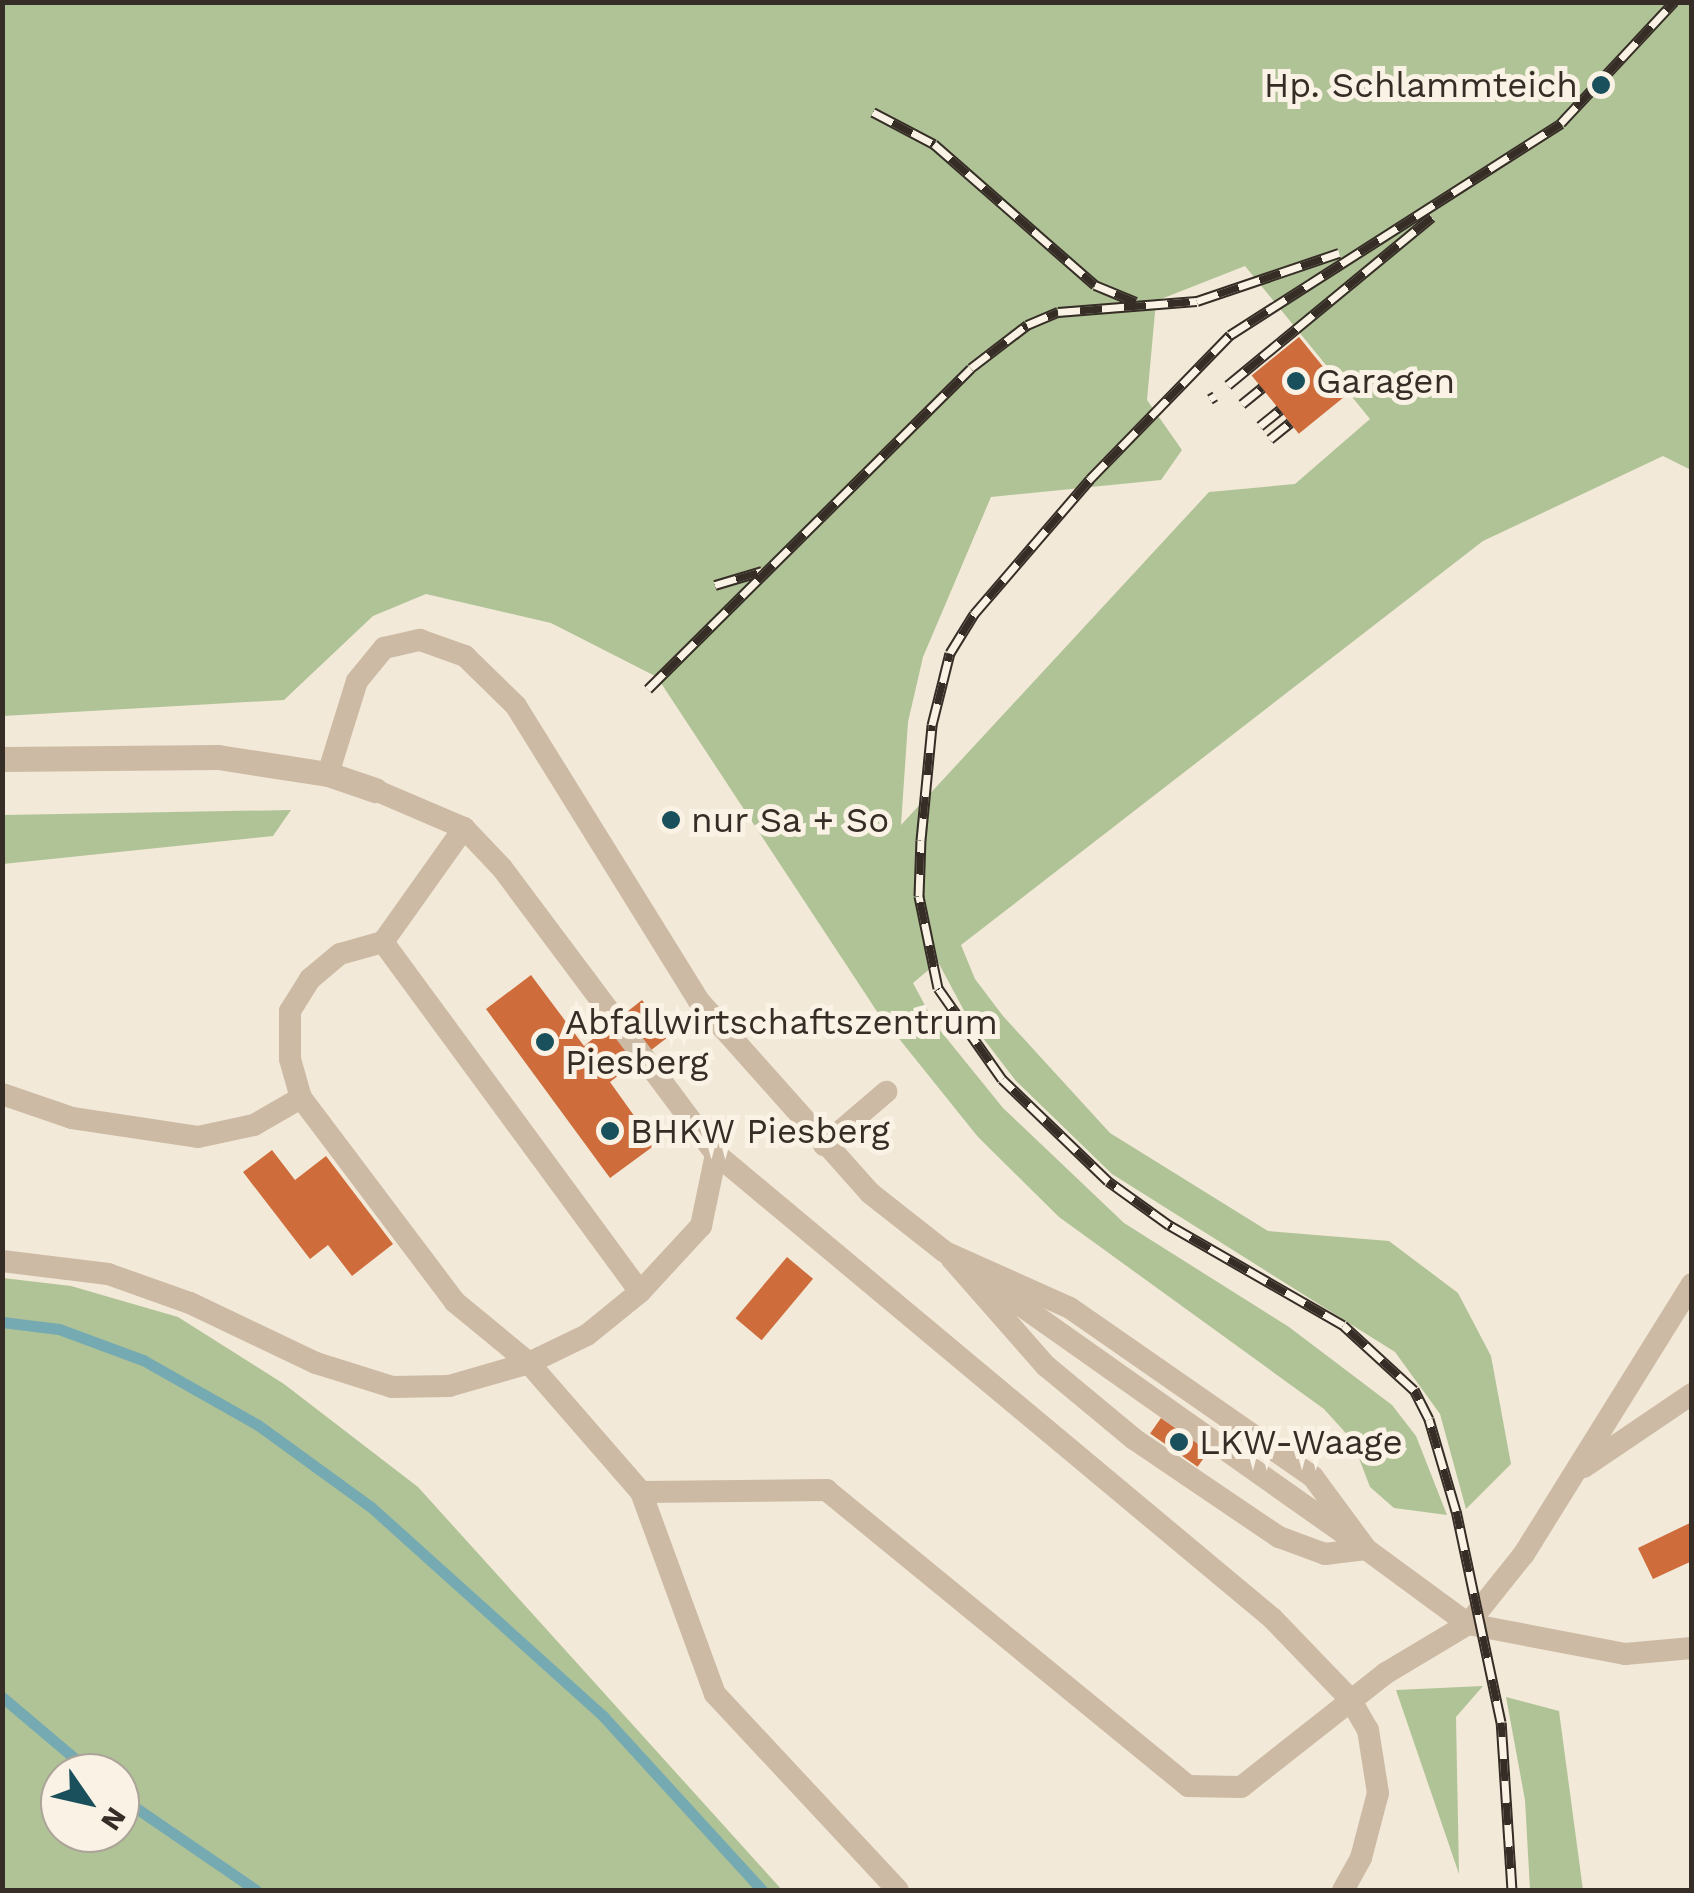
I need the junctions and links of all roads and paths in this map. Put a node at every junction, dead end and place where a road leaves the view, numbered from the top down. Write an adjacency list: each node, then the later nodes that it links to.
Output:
1 (2, 759): 2 (street)
2 (328, 774): 3 (street); 9 (lane)
3 (374, 790): 4 (lane)
4 (464, 828): 5 (lane); 10 (lane)
5 (383, 942): 8 (lane); 14 (lane)
6 (886, 1092): 9 (lane)
7 (2, 1094): 8 (lane)
8 (301, 1098): 15 (lane)
9 (824, 1145): 11 (lane)
10 (716, 1154): 14 (lane); 22 (lane)
11 (945, 1252): 19 (lane); 19 (lane)
12 (2, 1262): 15 (lane)
13 (1692, 1284): 17 (lane)
14 (640, 1292): 15 (lane)
15 (529, 1363): 18 (lane)
16 (1692, 1394): 17 (lane)
17 (1577, 1472): 20 (lane)
18 (640, 1492): 22 (lane); 23 (lane)
19 (1366, 1550): 20 (lane)
20 (1468, 1624): 21 (lane); 22 (lane)
21 (1692, 1648)
22 (1350, 1699): 24 (lane)
23 (898, 1890)
24 (1344, 1890)

